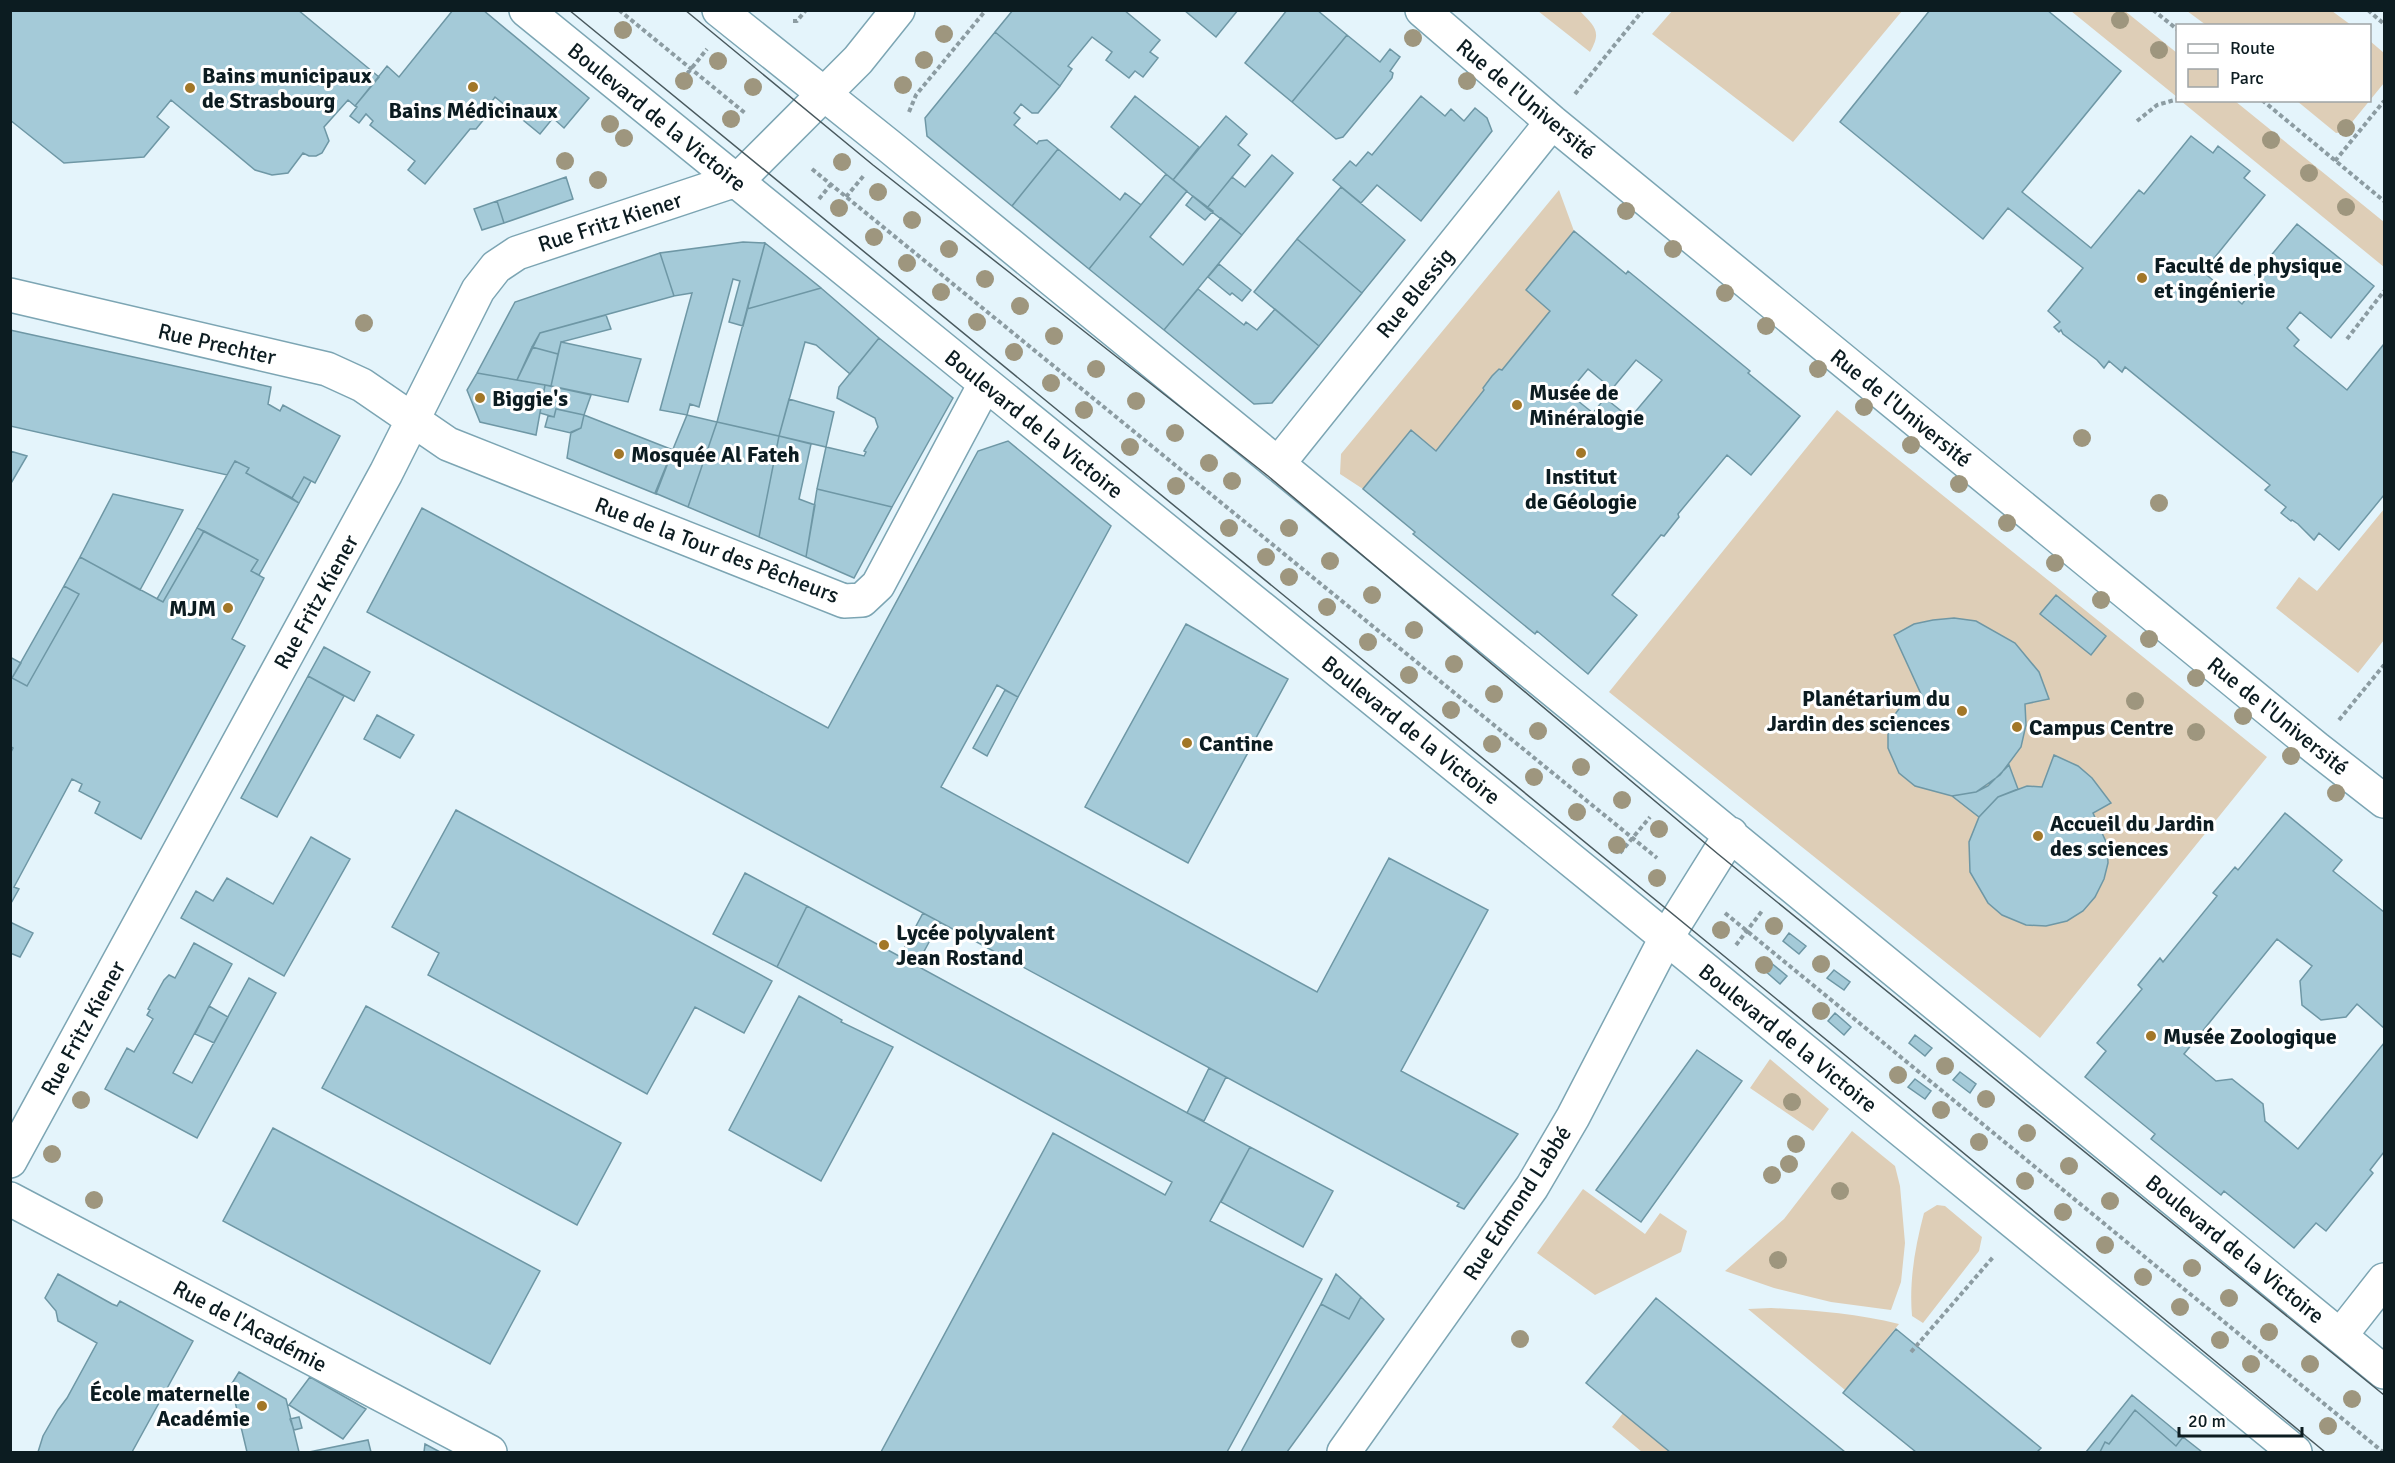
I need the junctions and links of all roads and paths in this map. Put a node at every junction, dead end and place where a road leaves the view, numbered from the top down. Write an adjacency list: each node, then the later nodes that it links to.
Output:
1 (526, 10): 22 (street, Boulevard de la Victoire)
2 (619, 10): 16 (path)
3 (718, 10): 12 (street, Boulevard de la Victoire)
4 (898, 10): 12 (street)
5 (986, 10): 19 (path)
6 (1422, 10): 18 (street, Rue de l'Université)
7 (1643, 10): 18 (path)
8 (2153, 10): 11 (path)
9 (2368, 10): 10 (path)
10 (2385, 24)
11 (2176, 28)
12 (824, 95): 19 (street, Boulevard de la Victoire); 22 (street)
13 (2176, 100): 17 (path)
14 (2385, 100): 20 (path)
15 (2264, 102): 20 (path)
16 (745, 114)
17 (2137, 121)
18 (1552, 122): 30 (street, Rue Blessig); 32 (street, Rue de l'Université)
19 (889, 146): 23 (path); 30 (street, Boulevard de la Victoire)
20 (2335, 161): 24 (path)
21 (812, 169): 23 (path)
22 (737, 181): 28 (street, Boulevard de la Victoire); 29 (street, Rue Fritz Kiener)
23 (846, 197): 36 (path)
24 (2385, 201)
25 (2385, 291): 27 (path)
26 (10, 295): 29 (street, Rue Prechter)
27 (2347, 339)
28 (985, 384): 29 (street, Rue de la Tour des Pêcheurs); 39 (street, Boulevard de la Victoire)
29 (412, 421): 44 (street, Rue Fritz Kiener)
30 (1278, 464): 33 (street, Boulevard de la Victoire)
31 (2385, 665): 32 (path)
32 (2316, 748): 34 (street, Rue de l'Université)
33 (1674, 787): 35 (street, Boulevard de la Victoire); 36 (path)
34 (2385, 801)
35 (1731, 834): 38 (street, Boulevard de la Victoire); 42 (street, Rue Edmond Labbé)
36 (1632, 838): 37 (path); 39 (path)
37 (1657, 858)
38 (1786, 879): 41 (path); 48 (street, Boulevard de la Victoire)
39 (1597, 882): 42 (street, Boulevard de la Victoire)
40 (1716, 906): 41 (path)
41 (1747, 931): 43 (path); 54 (path)
42 (1666, 938): 43 (street, Boulevard de la Victoire); 52 (street, Rue Edmond Labbé)
43 (1712, 977): 53 (street, Boulevard de la Victoire)
44 (10, 1161)
45 (10, 1199): 51 (street, Rue de l'Académie)
46 (1999, 1251): 49 (path)
47 (2385, 1280): 48 (street)
48 (2340, 1336): 50 (street, Boulevard de la Victoire)
49 (1911, 1352)
50 (2385, 1372)
51 (490, 1452)
52 (1344, 1452)
53 (2295, 1452)
54 (2383, 1452)

